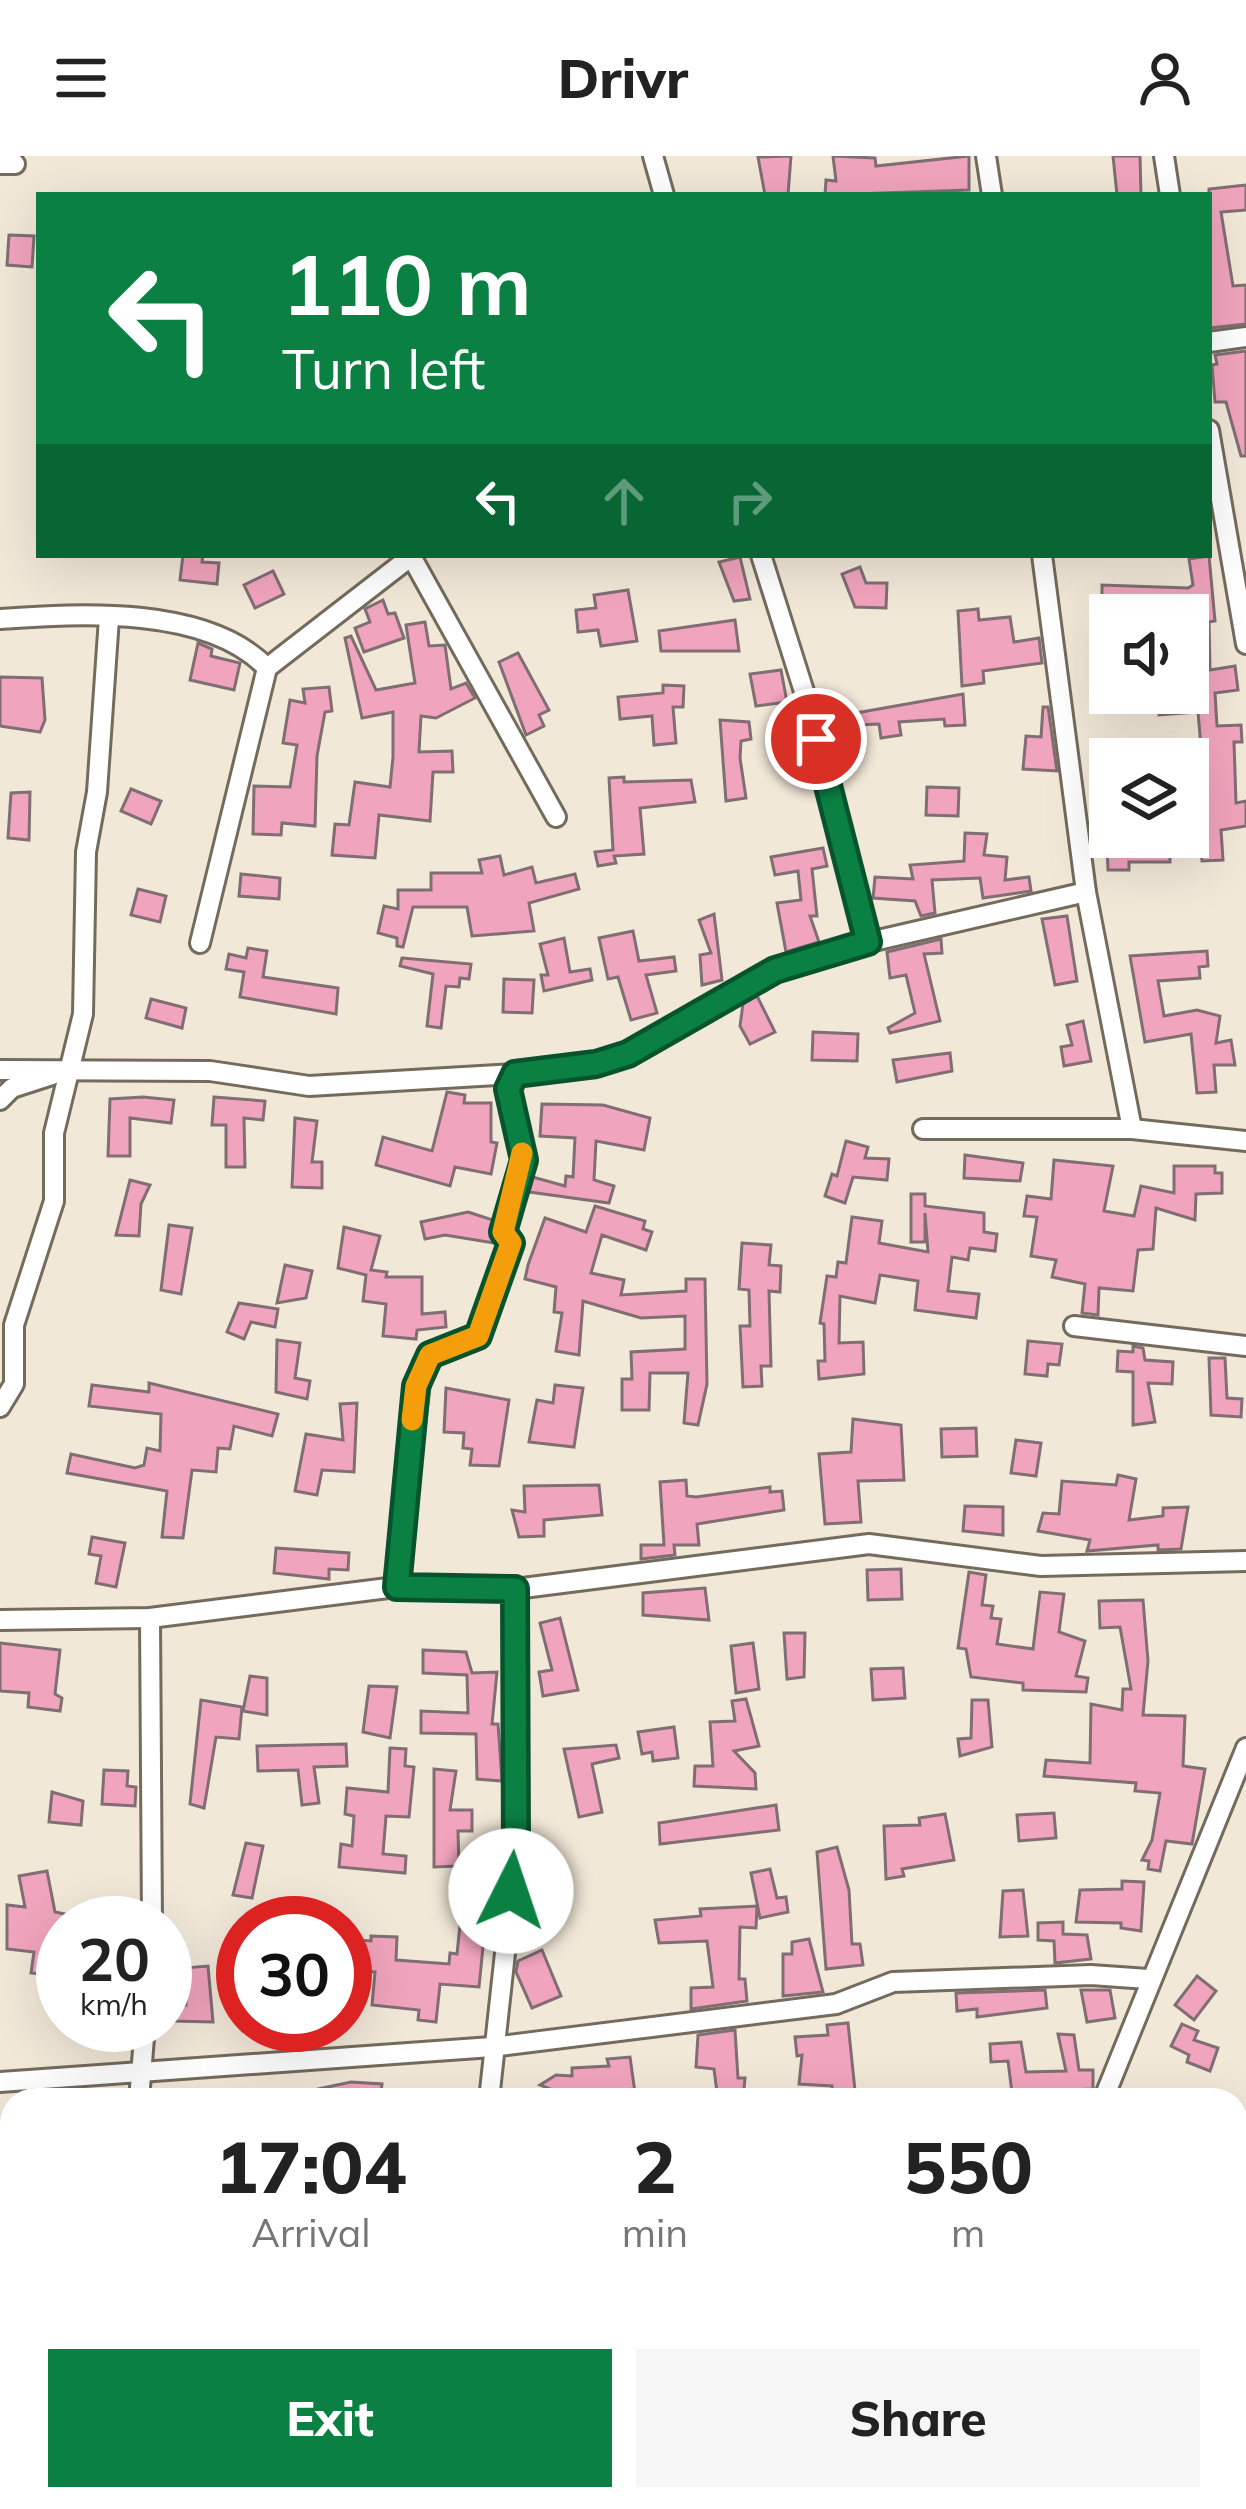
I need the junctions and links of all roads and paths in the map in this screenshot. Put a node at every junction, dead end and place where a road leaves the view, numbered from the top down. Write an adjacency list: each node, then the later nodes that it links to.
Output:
1 (653, 156): 4 (street)
2 (986, 156): 5 (street)
3 (1164, 156): 6 (street)
4 (663, 192)
5 (992, 192)
6 (1170, 192)
7 (1246, 337): 8 (street)
8 (1212, 342)
9 (1212, 447): 16 (street)
10 (409, 558): 17 (street)
11 (413, 558): 18 (street)
12 (762, 558): 20 (street)
13 (1042, 558): 19 (street)
14 (109, 618): 15 (street); 17 (street); 22 (street)
15 (0, 619)
16 (1246, 644)
17 (267, 668): 21 (street)
18 (556, 817)
19 (1086, 892): 20 (street); 27 (street)
20 (868, 942): 24 (street)
21 (200, 943)
22 (74, 1068): 23 (street); 24 (street); 25 (street); 31 (street)
23 (0, 1070)
24 (515, 1074): 33 (street)
25 (0, 1100)
26 (922, 1129): 27 (street)
27 (1132, 1129): 28 (street)
28 (1246, 1141)
29 (1073, 1326): 30 (street)
30 (1246, 1346)
31 (0, 1407)
32 (1246, 1562): 34 (street)
33 (397, 1587): 34 (street); 35 (street)
34 (515, 1589): 40 (street)
35 (150, 1618): 36 (street); 38 (street)
36 (0, 1620)
37 (1246, 1748): 39 (street)
38 (152, 1896)
39 (1148, 1979): 40 (street); 46 (street)
40 (492, 2047): 42 (street); 45 (street)
41 (143, 2052): 42 (street)
42 (142, 2075): 43 (street); 44 (street)
43 (0, 2081)
44 (140, 2088)
45 (490, 2088)
46 (1107, 2088)

